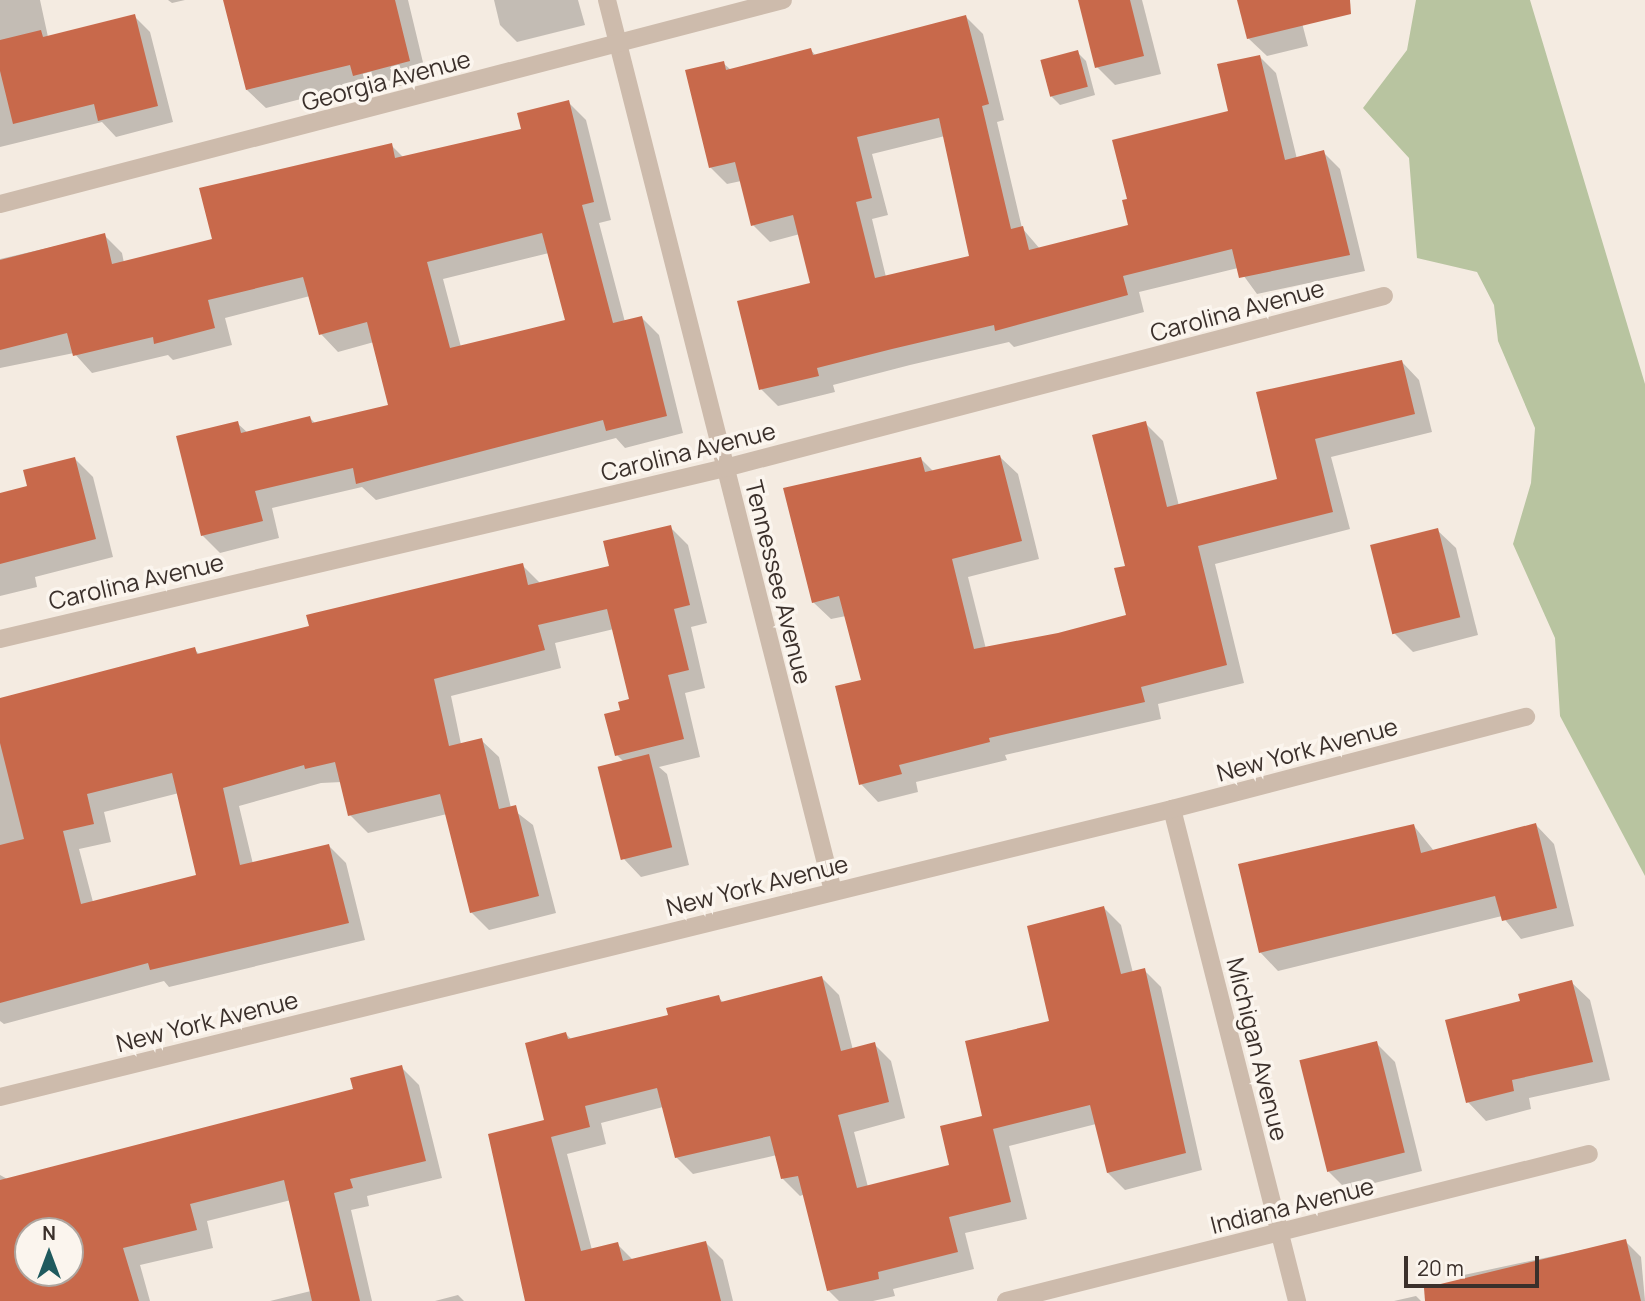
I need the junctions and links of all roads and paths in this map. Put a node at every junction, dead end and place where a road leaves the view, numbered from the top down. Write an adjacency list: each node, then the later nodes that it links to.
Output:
1 (607, 0): 3 (street, Tennessee Avenue)
2 (783, 0): 3 (street, Georgia Avenue)
3 (618, 45): 4 (street, Georgia Avenue); 6 (street, Tennessee Avenue)
4 (0, 204)
5 (1384, 296): 6 (street, Carolina Avenue)
6 (724, 468): 7 (street, Carolina Avenue); 10 (street, Tennessee Avenue)
7 (0, 639)
8 (1525, 718): 9 (street, New York Avenue)
9 (1172, 809): 10 (street, New York Avenue); 13 (street, Michigan Avenue)
10 (834, 891): 11 (street, New York Avenue)
11 (0, 1097)
12 (1589, 1154): 13 (street, Indiana Avenue)
13 (1280, 1233): 14 (street, Indiana Avenue); 15 (street, Michigan Avenue)
14 (1006, 1301)
15 (1297, 1301)

